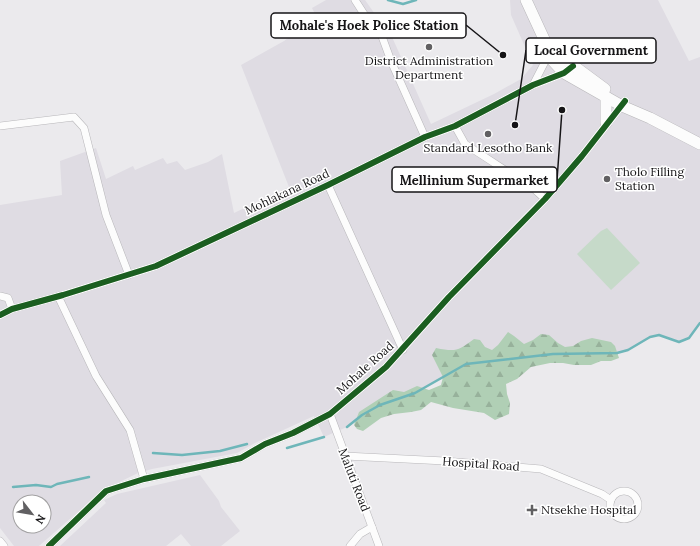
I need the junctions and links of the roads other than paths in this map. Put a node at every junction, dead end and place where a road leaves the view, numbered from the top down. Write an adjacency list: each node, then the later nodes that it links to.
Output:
1 (355, 0): 12 (street)
2 (526, 0): 3 (main road)
3 (550, 52): 4 (main road); 5 (main road); 6 (street)
4 (573, 66): 5 (street, Mohlakana Road); 8 (main road)
5 (564, 73): 6 (street, Mohlakana Road); 7 (main road)
6 (532, 85): 11 (street, Mohlakana Road)
7 (606, 97): 8 (main road); 9 (main road)
8 (623, 103): 9 (street, Mohale Road); 13 (main road)
9 (606, 123): 15 (street, Mohale Road)
10 (0, 126): 16 (street)
11 (455, 126): 12 (street, Mohlakana Road); 15 (street)
12 (425, 137): 14 (street, Mohlakana Road)
13 (700, 144)
14 (328, 185): 16 (street, Mohlakana Road); 21 (street)
15 (545, 199): 21 (street, Mohale Road)
16 (129, 275): 18 (street, Mohlakana Road)
17 (0, 296): 19 (street)
18 (58, 296): 19 (street, Mohlakana Road); 24 (street)
19 (12, 309): 20 (street, Mohlakana Road)
20 (0, 315)
21 (403, 350): 22 (street, Mohale Road)
22 (330, 414): 23 (street, Maluti Road); 24 (street, Mohale Road)
23 (345, 456): 25 (street, Hospital Road); 26 (street, Maluti Road)
24 (144, 479): 29 (street, Mohale Road)
25 (611, 500)
26 (372, 527): 30 (street); 31 (street, Maluti Road)
27 (0, 540): 28 (street)
28 (4, 546)
29 (50, 546)
30 (350, 546)
31 (379, 546)

